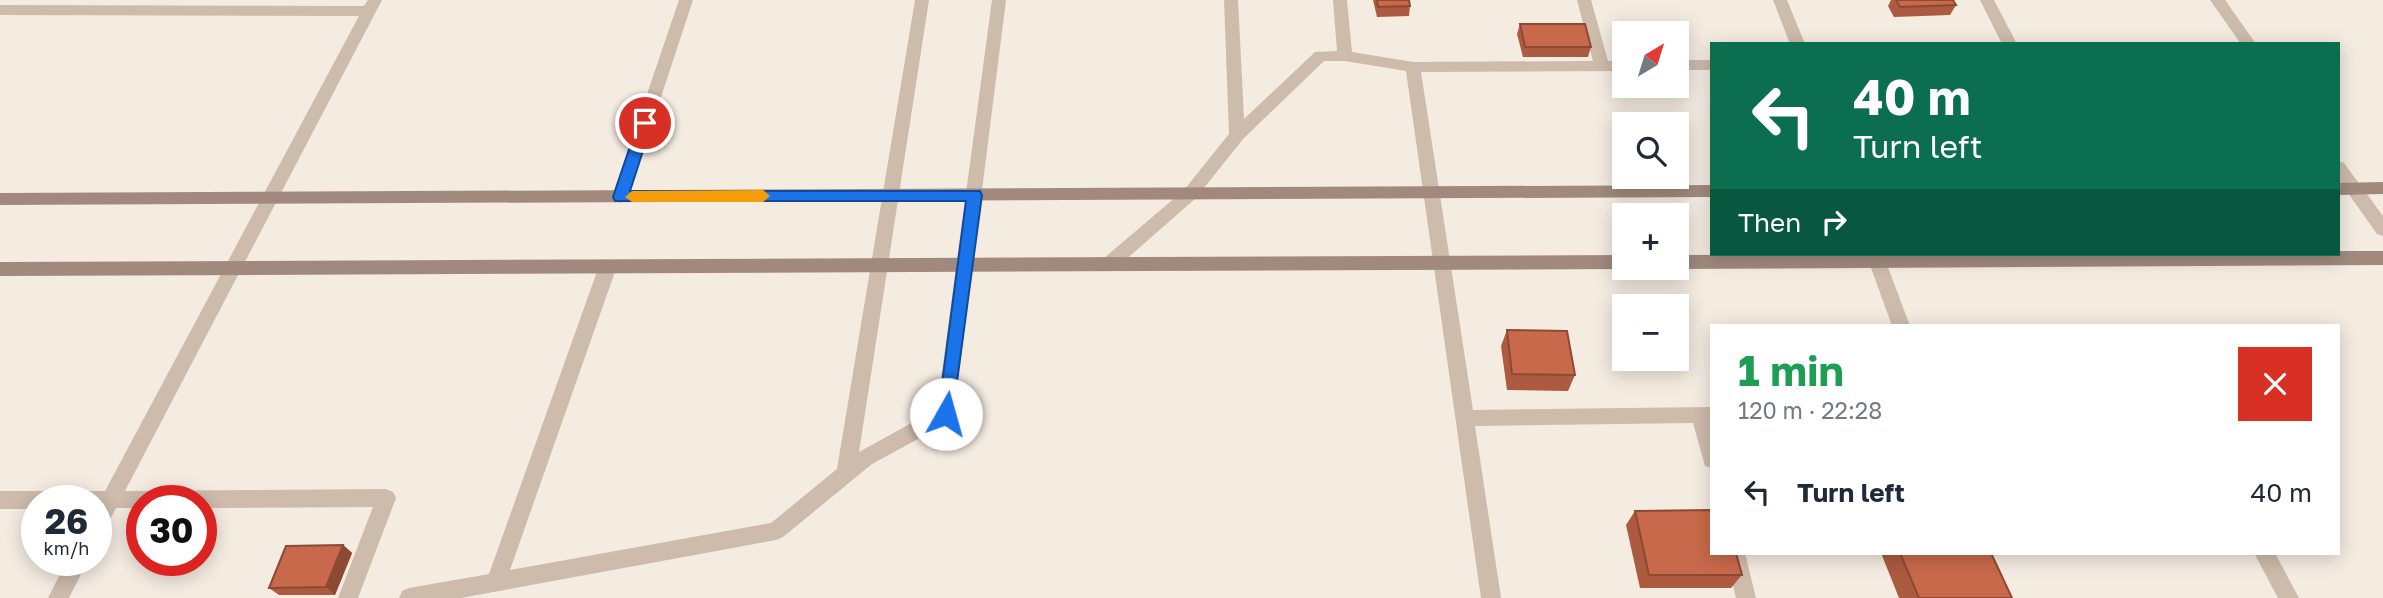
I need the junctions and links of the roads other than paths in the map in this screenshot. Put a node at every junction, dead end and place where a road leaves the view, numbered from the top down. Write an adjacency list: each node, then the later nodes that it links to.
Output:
1 (685, 0): 29 (street)
2 (922, 0): 27 (street)
3 (999, 0): 28 (street)
4 (1231, 0): 21 (street)
5 (1340, 0): 15 (street)
6 (1584, 0): 18 (street)
7 (1780, 0): 12 (street)
8 (1987, 0): 13 (street)
9 (2217, 0): 14 (street)
10 (372, 5): 11 (street); 30 (street)
11 (0, 10)
12 (1797, 42)
13 (2009, 42)
14 (2248, 42)
15 (1345, 56): 20 (street); 21 (street)
16 (1689, 65): 17 (street)
17 (1710, 65)
18 (1602, 66): 19 (street); 20 (street)
19 (1612, 66)
20 (1413, 67): 25 (street)
21 (1237, 135): 26 (street)
22 (2346, 188): 23 (main road); 32 (street)
23 (2383, 188)
24 (1710, 191): 25 (main road)
25 (1433, 193): 26 (main road); 35 (street)
26 (1189, 194): 28 (main road); 39 (street)
27 (890, 195): 28 (main road); 29 (main road); 40 (street)
28 (974, 195): 38 (street)
29 (620, 197): 30 (main road)
30 (270, 198): 31 (main road); 42 (street)
31 (0, 200)
32 (2383, 229)
33 (1876, 257): 34 (main road); 37 (main road); 44 (street)
34 (2383, 258)
35 (1443, 262): 36 (main road); 39 (main road); 46 (street)
36 (1612, 262)
37 (1689, 262)
38 (965, 264): 39 (main road); 40 (main road); 48 (street)
39 (1109, 264)
40 (879, 265): 41 (main road); 48 (street)
41 (608, 266): 42 (main road); 56 (street)
42 (233, 268): 43 (main road); 49 (street)
43 (0, 269)
44 (1900, 324)
45 (1706, 414): 46 (street); 47 (street)
46 (1465, 418): 60 (street)
47 (1710, 445)
48 (846, 473): 56 (street)
49 (112, 495)
50 (112, 499): 58 (street)
51 (0, 500): 52 (street)
52 (21, 500)
53 (1735, 555): 61 (street)
54 (2265, 555): 62 (street)
55 (70, 576): 57 (street)
56 (496, 582): 59 (street)
57 (58, 598)
58 (348, 598)
59 (409, 598)
60 (1491, 598)
61 (1746, 598)
62 (2289, 598)

